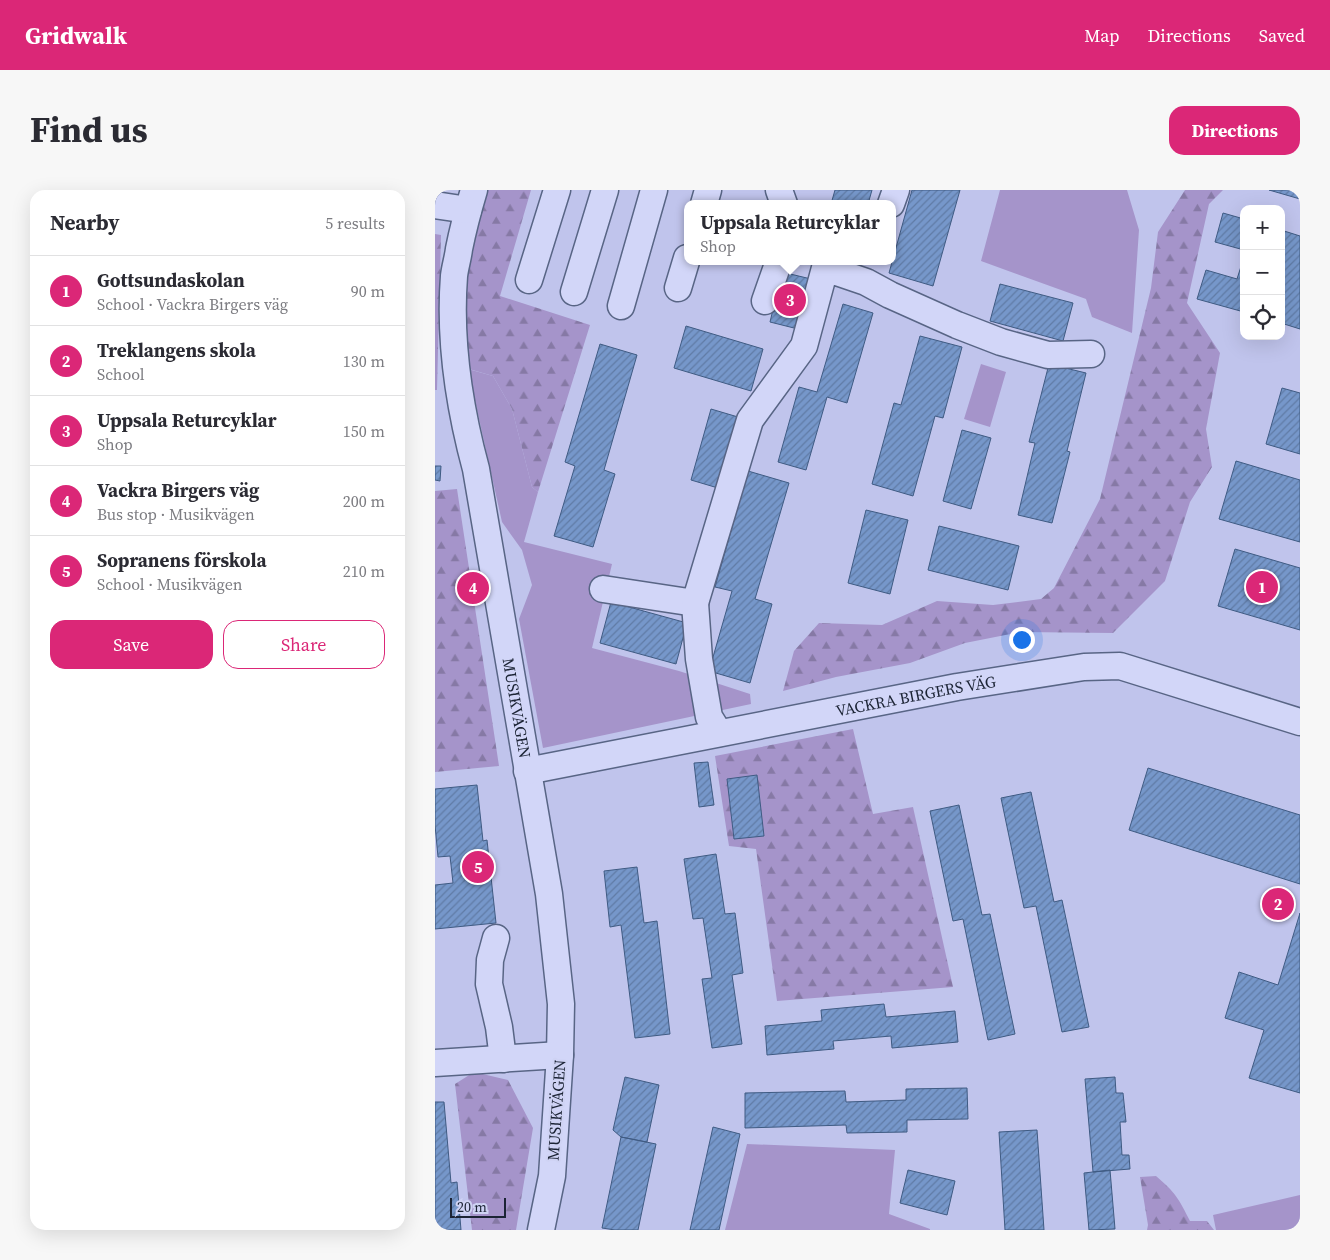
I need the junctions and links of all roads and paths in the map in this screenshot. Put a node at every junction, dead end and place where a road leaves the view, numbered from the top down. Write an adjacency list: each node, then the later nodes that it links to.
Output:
1 (557, 190): 10 (street)
2 (605, 190): 12 (street)
3 (654, 190): 14 (street)
4 (471, 200): 5 (street); 20 (street, MUSIKVÄGEN)
5 (435, 205)
6 (685, 265): 11 (street)
7 (778, 265): 13 (street)
8 (822, 265): 9 (street); 17 (street)
9 (869, 271): 15 (street)
10 (529, 280)
11 (678, 288)
12 (574, 292)
13 (765, 300)
14 (621, 306)
15 (1091, 354)
16 (603, 589): 17 (street)
17 (695, 603): 19 (street)
18 (1300, 722): 19 (street, VACKRA BIRGERS VÄG)
19 (719, 733): 20 (street, VACKRA BIRGERS VÄG)
20 (527, 771): 22 (street, MUSIKVÄGEN)
21 (496, 938): 23 (street)
22 (560, 1055): 23 (street); 25 (street, MUSIKVÄGEN)
23 (503, 1059): 24 (street)
24 (435, 1063)
25 (541, 1230)

